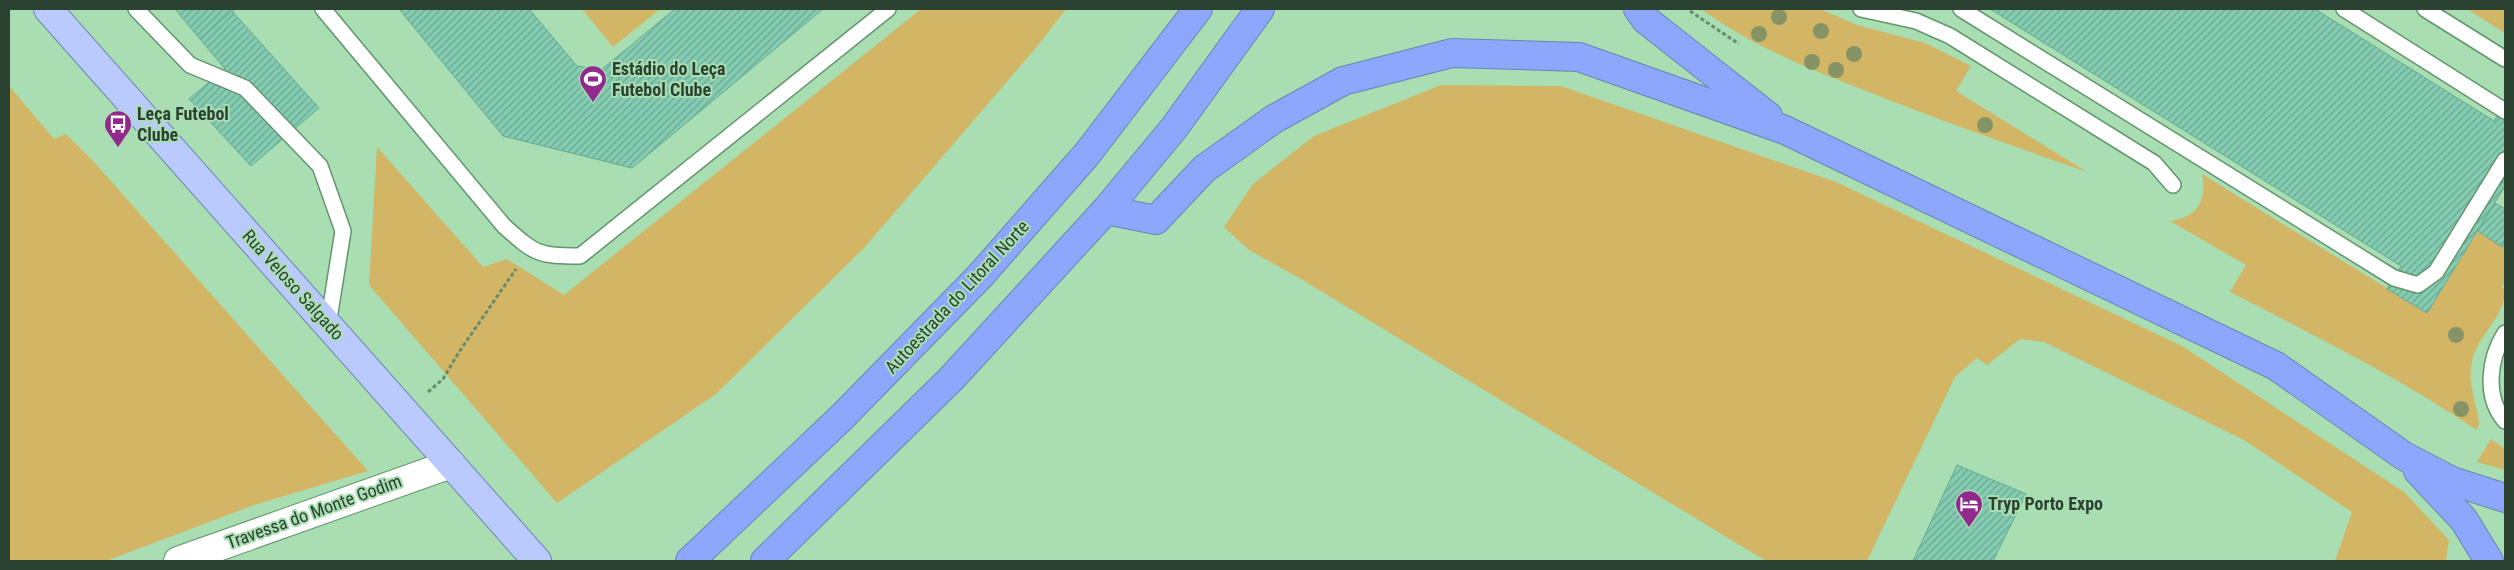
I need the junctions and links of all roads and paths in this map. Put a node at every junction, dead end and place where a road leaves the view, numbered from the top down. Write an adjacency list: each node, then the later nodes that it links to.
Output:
1 (48, 9): 22 (main road, Rua Veloso Salgado)
2 (136, 9): 22 (lane)
3 (323, 9): 21 (lane)
4 (888, 9): 21 (lane)
5 (1198, 9): 31 (highway, Autoestrada do Litoral Norte)
6 (1260, 9): 20 (highway)
7 (1638, 9): 17 (highway)
8 (1687, 9): 14 (path)
9 (1861, 9): 13 (lane)
10 (1961, 9): 18 (lane)
11 (2344, 9): 16 (lane)
12 (2425, 9): 15 (lane)
13 (1880, 11): 19 (lane)
14 (1739, 44)
15 (2505, 59)
16 (2504, 109)
17 (1785, 130): 20 (highway); 26 (highway)
18 (2505, 160)
19 (2173, 185)
20 (1106, 210): 32 (highway)
21 (529, 249): 24 (path)
22 (328, 324): 24 (main road, Rua Veloso Salgado)
23 (2505, 333): 25 (lane)
24 (405, 412): 27 (main road, Rua Veloso Salgado)
25 (2505, 421)
26 (2404, 456): 28 (highway); 33 (highway)
27 (451, 464): 29 (main road, Rua Veloso Salgado); 30 (street, Travessa do Monte Godim)
28 (2505, 498)
29 (532, 556)
30 (178, 561)
31 (690, 561)
32 (765, 561)
33 (2489, 561)

